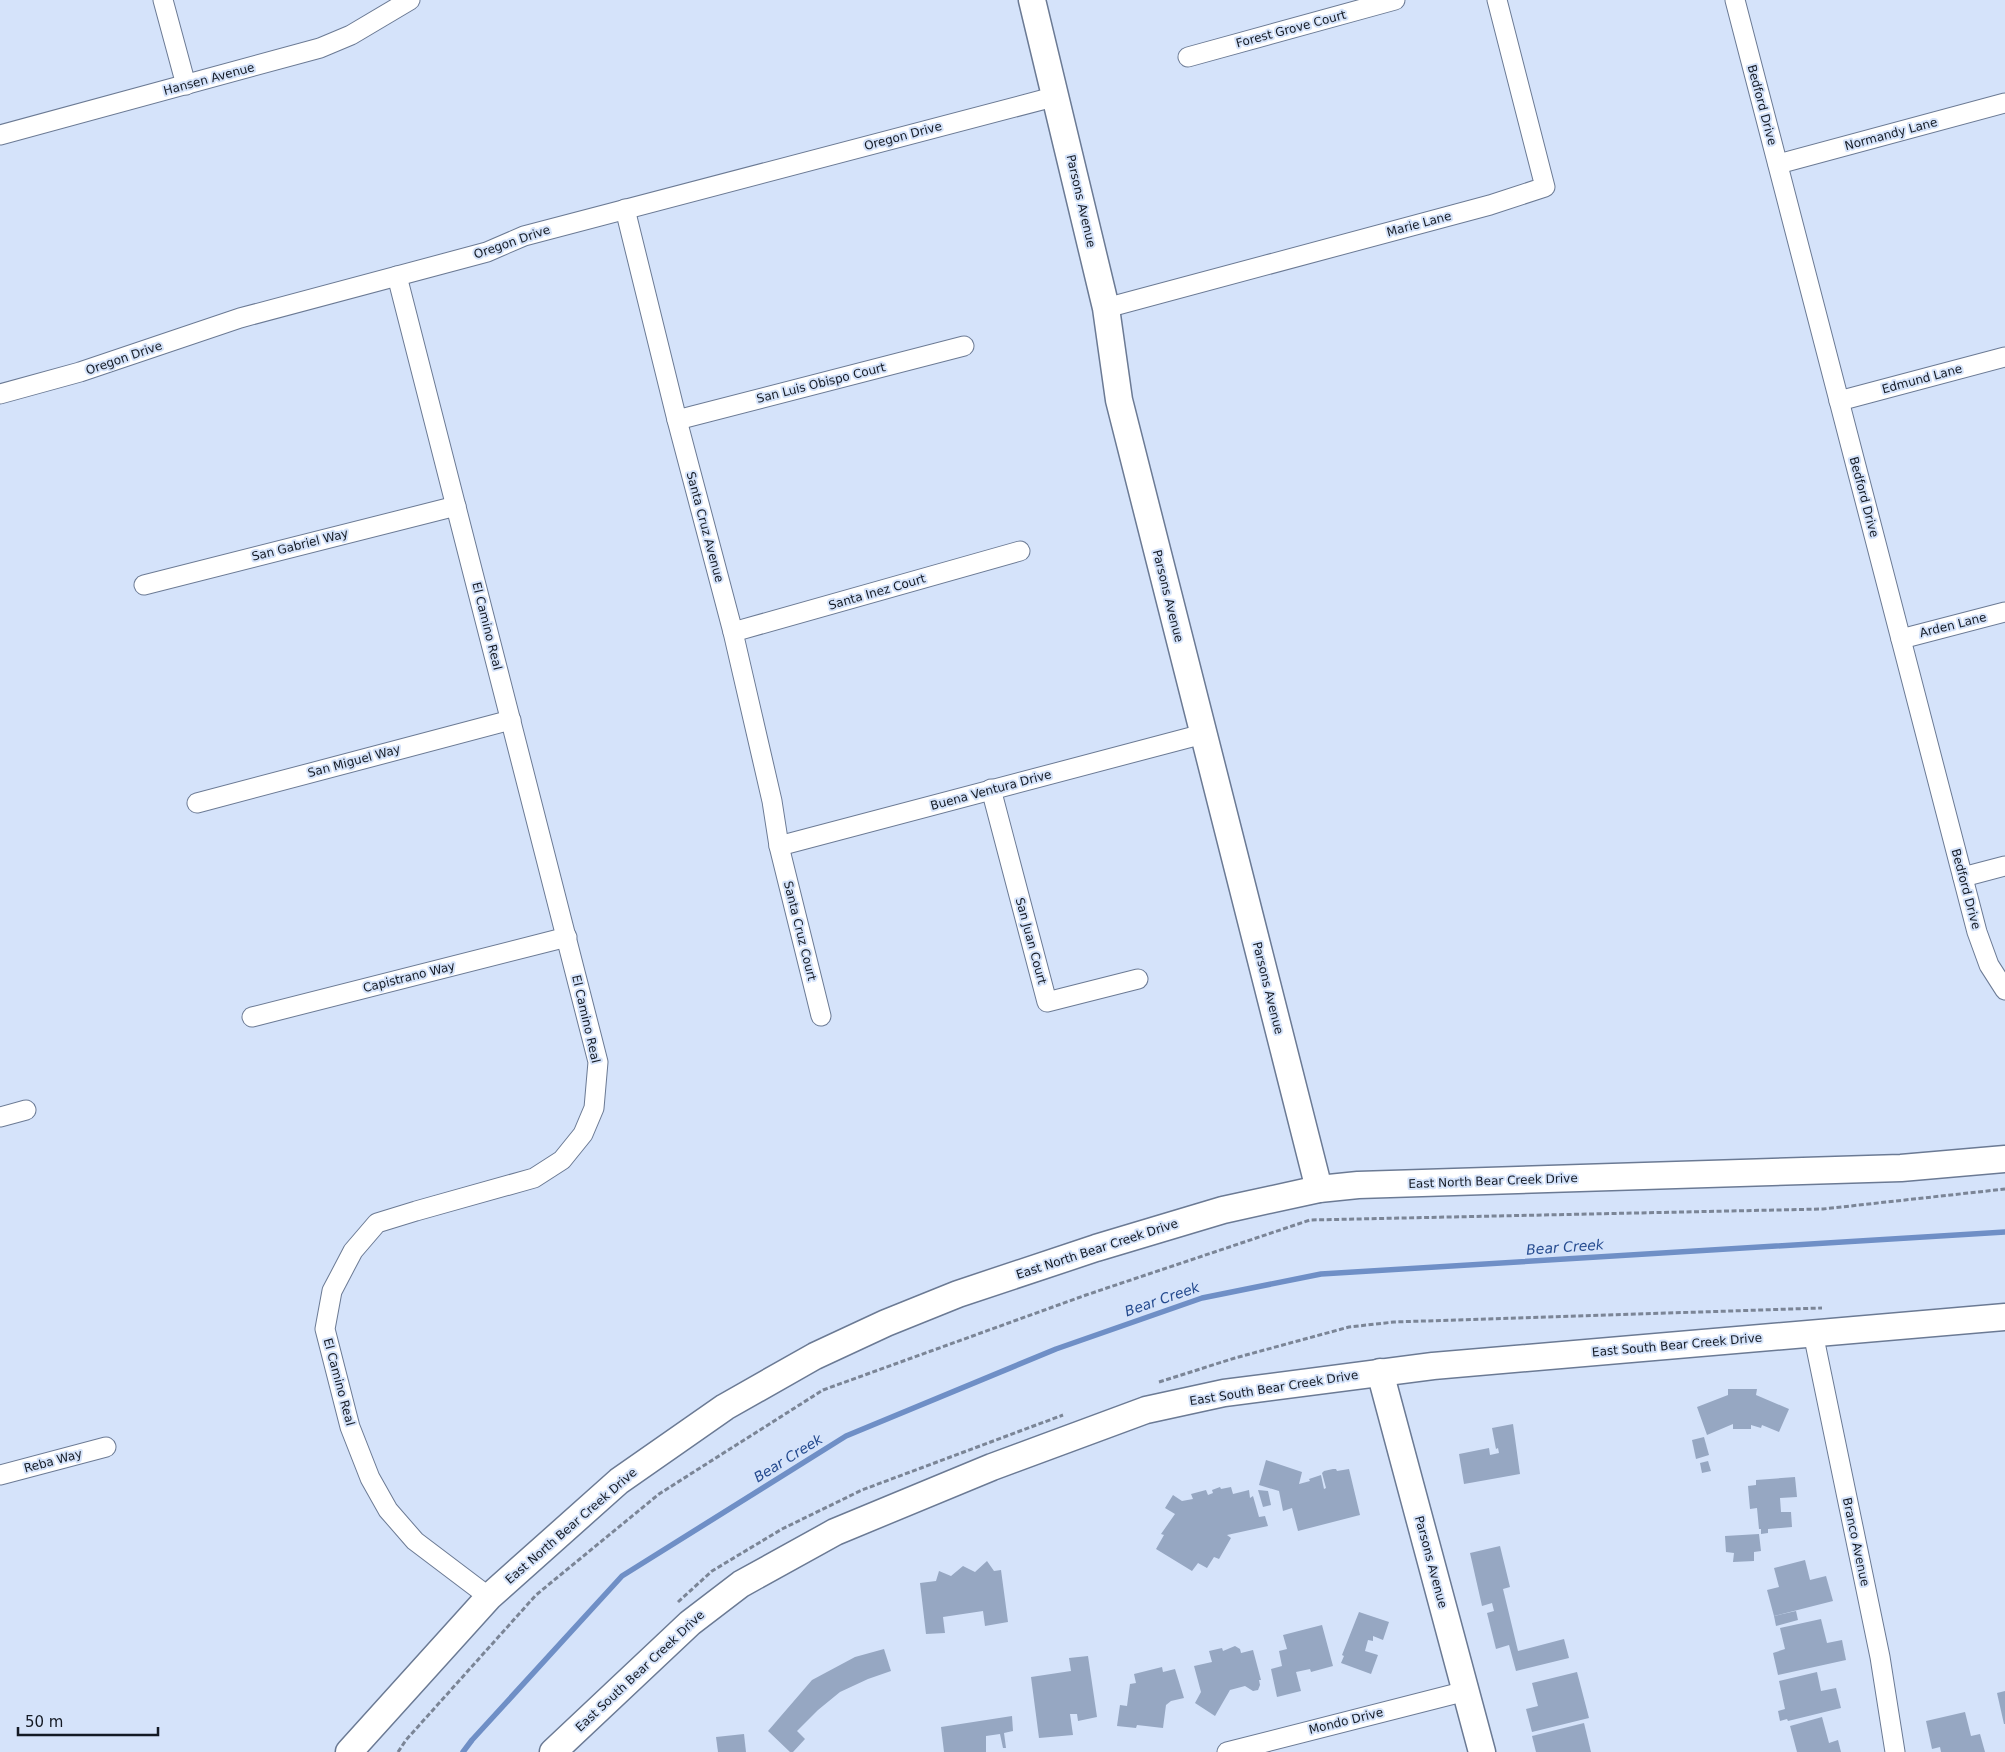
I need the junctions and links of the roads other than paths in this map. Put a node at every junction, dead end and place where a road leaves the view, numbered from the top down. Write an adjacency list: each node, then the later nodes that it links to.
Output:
1 (163, 0): 8 (street)
2 (410, 0): 8 (street, Hansen Avenue)
3 (1032, 0): 9 (street, Parsons Avenue)
4 (1395, 0): 7 (street, Forest Grove Court)
5 (1497, 0): 15 (street, Marie Lane)
6 (1735, 0): 12 (street, Bedford Drive)
7 (1188, 57)
8 (186, 85): 11 (street, Hansen Avenue)
9 (1057, 96): 13 (street, Oregon Drive); 15 (street, Parsons Avenue)
10 (2005, 103): 12 (street, Normandy Lane)
11 (0, 135)
12 (1778, 164): 19 (street, Bedford Drive)
13 (625, 209): 14 (street, Oregon Drive); 20 (street, Santa Cruz Avenue)
14 (397, 276): 18 (street, Oregon Drive); 21 (street, El Camino Real)
15 (1106, 308): 28 (street, Parsons Avenue)
16 (964, 346): 20 (street, San Luis Obispo Court)
17 (2005, 357): 19 (street, Edmund Lane)
18 (0, 394)
19 (1839, 400): 26 (street, Bedford Drive)
20 (677, 420): 25 (street, Santa Cruz Avenue)
21 (456, 506): 23 (street, San Gabriel Way); 27 (street, El Camino Real)
22 (1020, 551): 25 (street, Santa Inez Court)
23 (144, 585)
24 (2005, 612): 26 (street, Arden Lane)
25 (733, 632): 31 (street, Santa Cruz Avenue)
26 (1901, 639): 33 (street, Bedford Drive)
27 (511, 720): 30 (street, San Miguel Way); 34 (street, El Camino Real)
28 (1202, 734): 29 (street, Buena Ventura Drive); 42 (street, Parsons Avenue)
29 (992, 789): 31 (street, Buena Ventura Drive); 35 (street, San Juan Court)
30 (197, 803)
31 (779, 846): 37 (street, Santa Cruz Court)
32 (2005, 866): 33 (street)
33 (1963, 877): 36 (street, Bedford Drive)
34 (567, 937): 38 (street, Capistrano Way); 48 (street, El Camino Real)
35 (1138, 979)
36 (2005, 990)
37 (821, 1016)
38 (252, 1017)
39 (26, 1110): 40 (street)
40 (0, 1116)
41 (2005, 1159): 42 (street, East North Bear Creek Drive)
42 (1319, 1189): 48 (street, East North Bear Creek Drive)
43 (2005, 1317): 44 (street, East South Bear Creek Drive)
44 (1812, 1333): 45 (street, East South Bear Creek Drive); 54 (street, Branco Avenue)
45 (1380, 1372): 49 (street, Parsons Avenue); 51 (street, East South Bear Creek Drive)
46 (106, 1447): 47 (street, Reba Way)
47 (0, 1475)
48 (489, 1597): 50 (street, East North Bear Creek Drive)
49 (1466, 1691): 52 (street, Mondo Drive); 53 (street, Parsons Avenue)
50 (350, 1752)
51 (553, 1752)
52 (1227, 1752)
53 (1482, 1752)
54 (1895, 1752)

